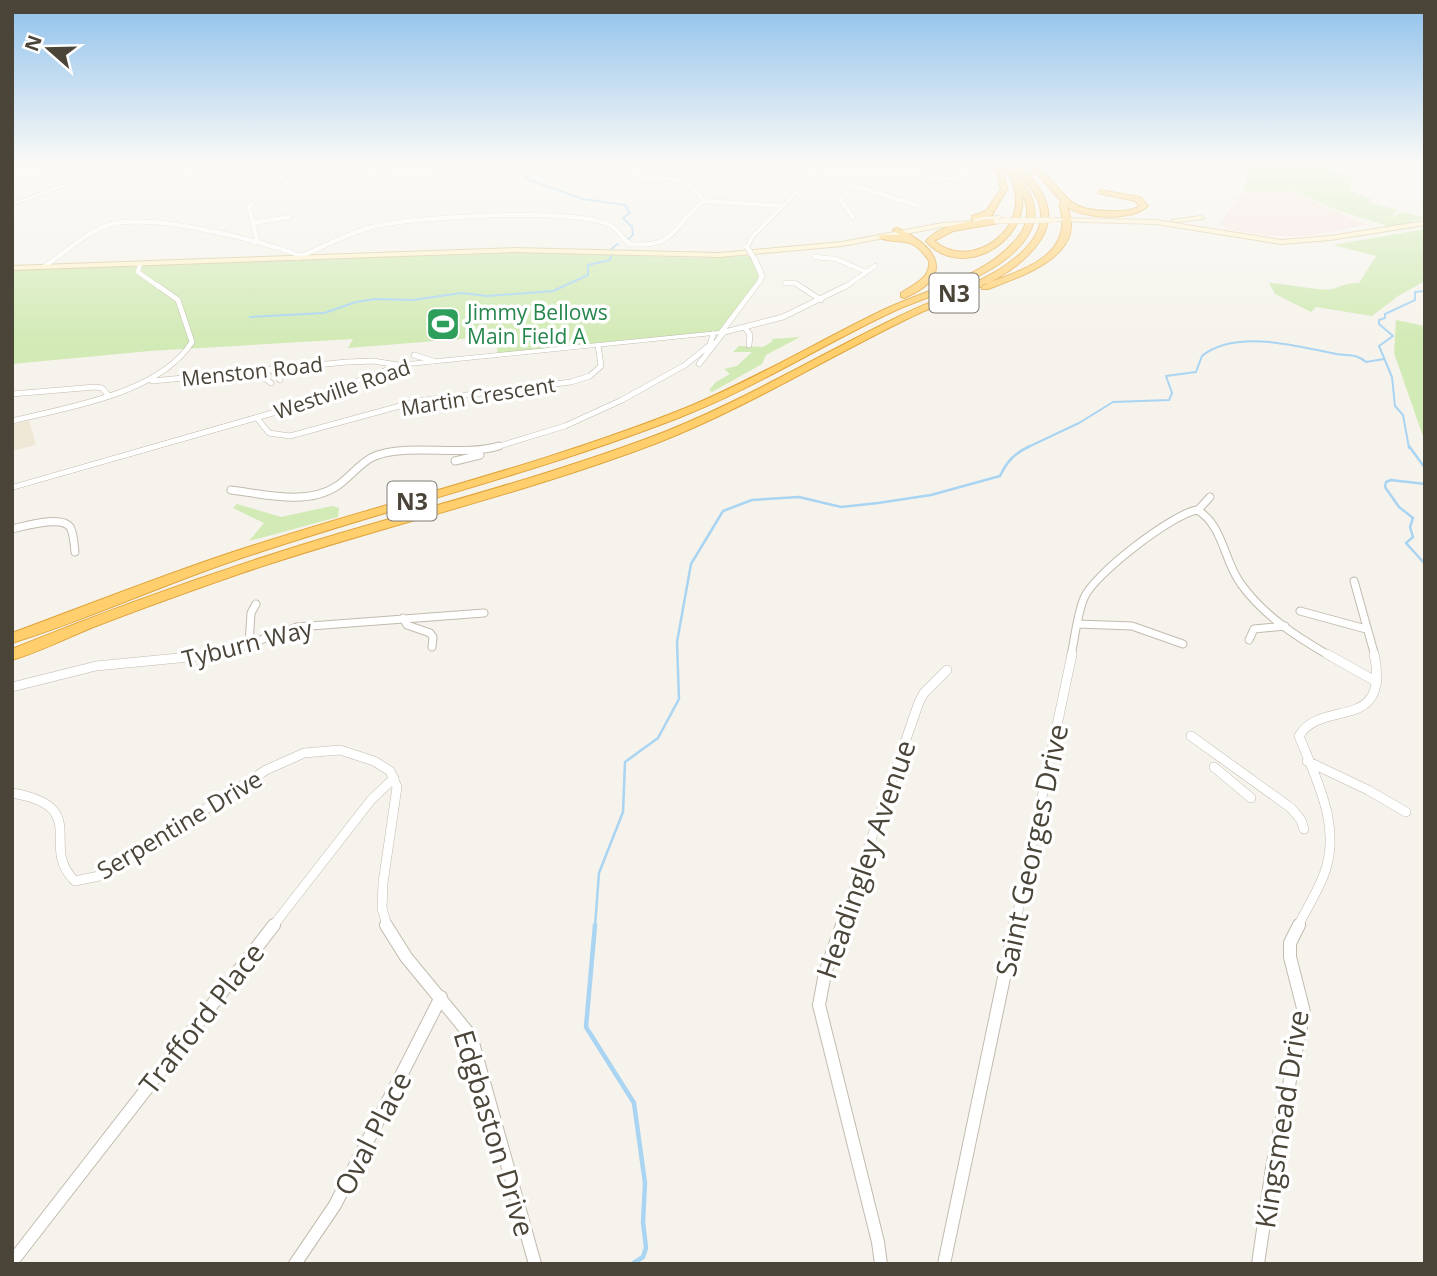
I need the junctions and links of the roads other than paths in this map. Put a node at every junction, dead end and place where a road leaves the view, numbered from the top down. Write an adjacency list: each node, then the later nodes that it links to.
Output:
1 (262, 222): 15 (street)
2 (410, 222): 26 (street)
3 (599, 222): 4 (street)
4 (685, 222)
5 (767, 222): 37 (street, bridge)
6 (948, 222): 19 (main road)
7 (980, 222): 19 (main road)
8 (991, 222): 9 (highway)
9 (1013, 222)
10 (1031, 222): 41 (highway, N3)
11 (1044, 222): 40 (highway, N3)
12 (1068, 222): 40 (highway)
13 (1144, 222): 21 (main road)
14 (1173, 222): 18 (main road)
15 (253, 223): 23 (street)
16 (1425, 223): 22 (main road)
17 (1214, 225): 18 (main road)
18 (1223, 231): 22 (main road)
19 (902, 234): 20 (highway); 24 (main road); 41 (highway)
20 (882, 237): 24 (main road)
21 (1252, 239): 22 (main road); 25 (main road)
22 (1308, 240)
23 (255, 243): 26 (street); 30 (street)
24 (818, 246): 26 (main road)
25 (1274, 249)
26 (297, 257): 28 (main road)
27 (815, 257): 33 (street)
28 (167, 263): 32 (main road); 32 (main road)
29 (875, 266): 33 (street, Westville Road)
30 (45, 267): 31 (main road); 32 (main road)
31 (12, 268)
32 (140, 270): 49 (street)
33 (866, 272): 35 (street, Westville Road)
34 (785, 283): 35 (street)
35 (821, 300): 36 (street, Westville Road)
36 (746, 329): 37 (street, Westville Road); 39 (street)
37 (720, 333): 38 (street, Westville Road); 44 (street); 55 (street)
38 (598, 345): 43 (street, Westville Road); 53 (street, Martin Crescent)
39 (749, 345)
40 (839, 351): 78 (highway, N3)
41 (807, 353): 73 (highway, N3)
42 (414, 355): 43 (street)
43 (433, 361): 45 (street, Westville Road)
44 (699, 364)
45 (398, 365): 46 (street, Menston Road); 53 (street, Westville Road)
46 (271, 369): 47 (street, Menston Road); 48 (street)
47 (255, 370): 49 (street, Menston Road); 50 (street)
48 (280, 380)
49 (149, 381): 52 (street)
50 (271, 383)
51 (12, 394): 52 (street)
52 (108, 395): 54 (street)
53 (257, 418): 57 (street, Westville Road)
54 (12, 421)
55 (492, 449): 56 (street); 61 (street)
56 (456, 461)
57 (12, 488)
58 (231, 490): 61 (street)
59 (262, 497): 61 (street)
60 (1210, 497): 62 (street, Saint Georges Drive)
61 (286, 498)
62 (1198, 510): 70 (street, Saint Georges Drive); 71 (street)
63 (12, 530): 64 (street)
64 (75, 552)
65 (1354, 581): 72 (street)
66 (256, 604): 76 (street)
67 (1300, 611): 72 (street)
68 (484, 613): 69 (street, Tyburn Way)
69 (404, 618): 76 (street, Tyburn Way); 77 (street)
70 (1077, 624): 75 (street); 98 (street, Saint Georges Drive)
71 (1285, 626): 74 (street); 80 (street)
72 (1366, 629): 79 (street)
73 (12, 638)
74 (1249, 640)
75 (1183, 644)
76 (249, 645): 83 (street, Tyburn Way)
77 (432, 647)
78 (12, 655)
79 (1376, 663): 80 (street); 82 (street)
80 (1352, 667): 82 (street); 84 (street)
81 (947, 670): 97 (street, Headingley Avenue)
82 (1377, 682): 84 (street)
83 (12, 687)
84 (1373, 694): 86 (street, Kingsmead Drive)
85 (1191, 736): 92 (street)
86 (1307, 761): 91 (street); 99 (street, Kingsmead Drive)
87 (1214, 767): 90 (street)
88 (394, 778): 89 (street, Serpentine Drive); 93 (street, Edgbaston Drive); 94 (street, Trafford Place)
89 (12, 793)
90 (1251, 798)
91 (1406, 812)
92 (1304, 828)
93 (441, 997): 95 (street, Oval Place); 96 (street, Edgbaston Drive)
94 (12, 1262)
95 (295, 1264)
96 (535, 1264)
97 (881, 1264)
98 (944, 1264)
99 (1258, 1264)

